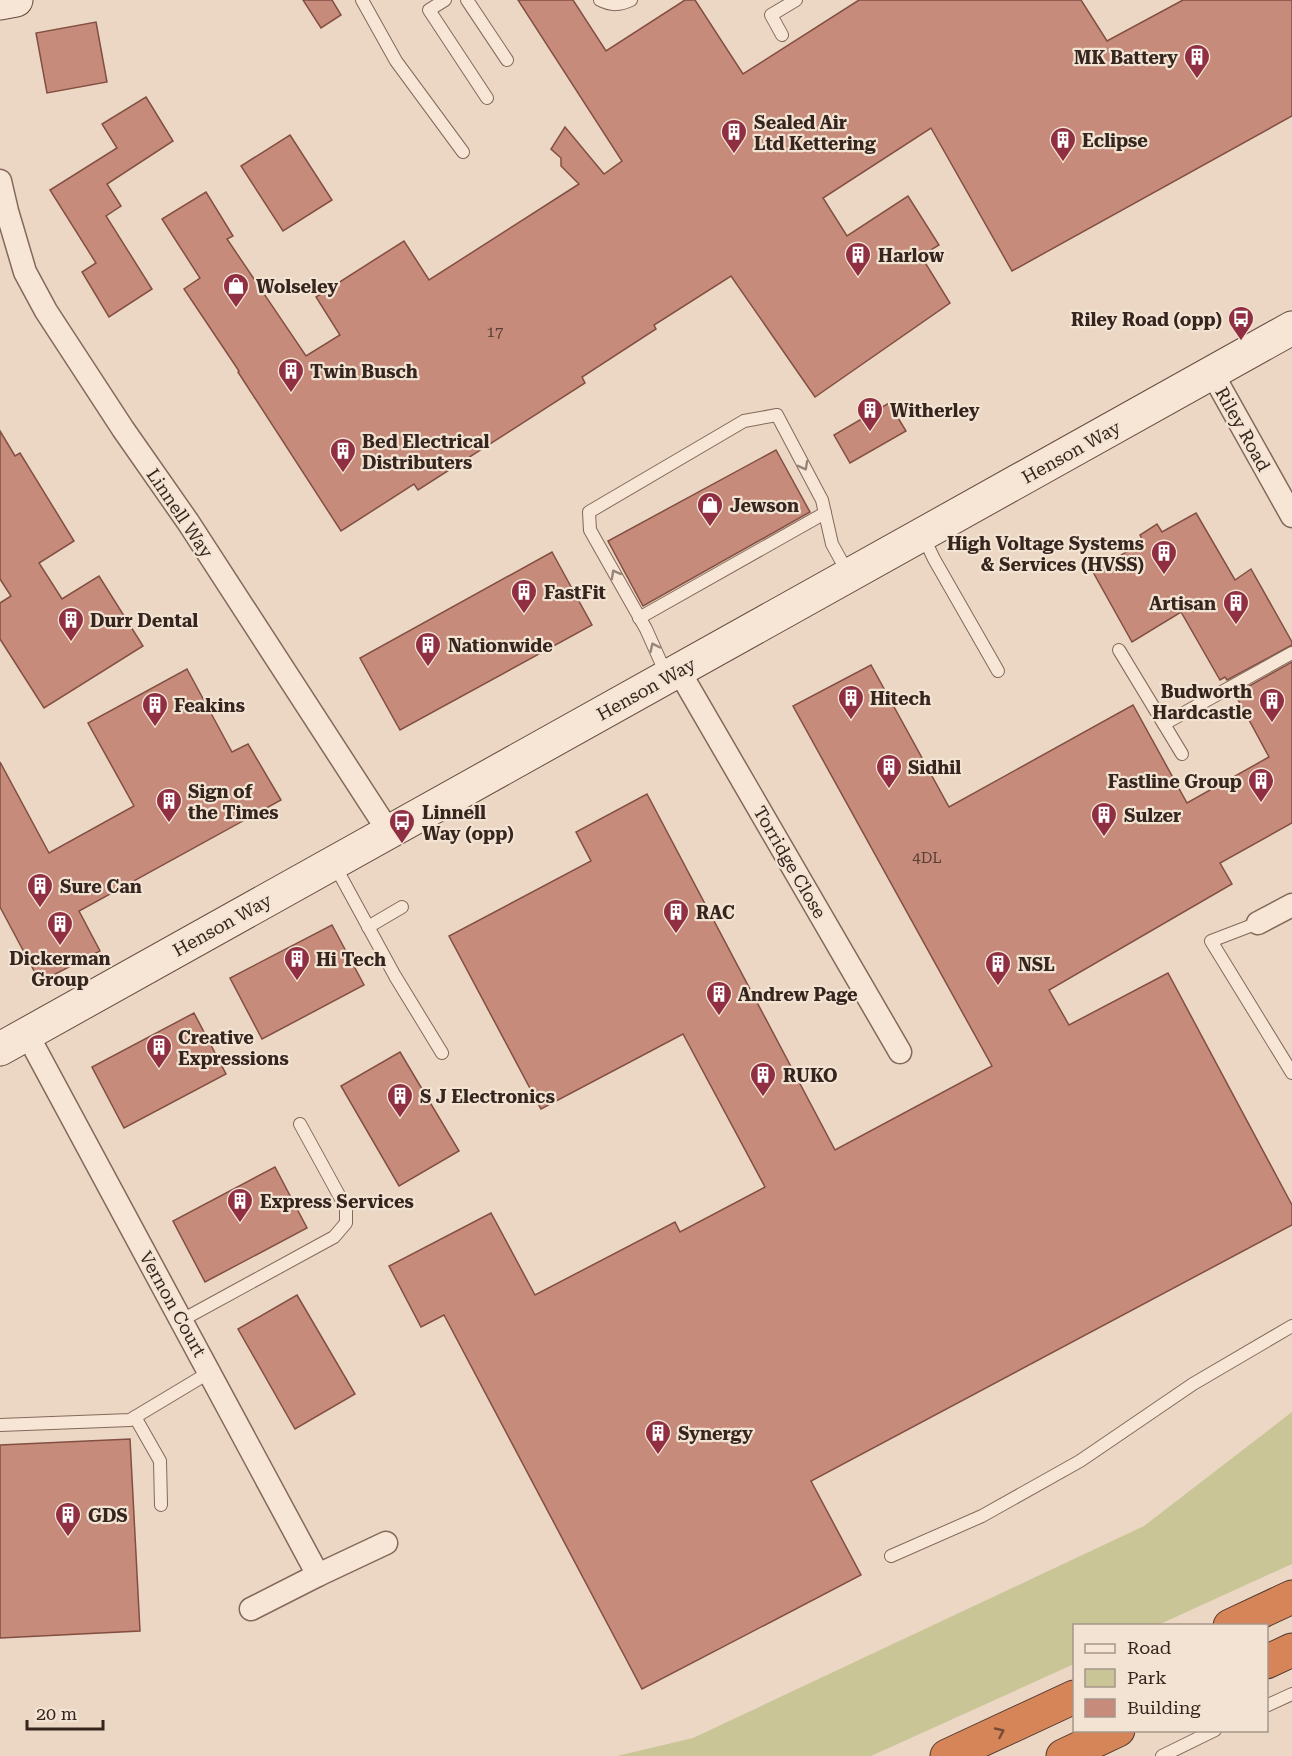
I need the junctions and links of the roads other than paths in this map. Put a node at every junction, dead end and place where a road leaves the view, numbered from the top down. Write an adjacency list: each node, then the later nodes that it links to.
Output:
1 (16, 0): 8 (street)
2 (362, 0): 12 (lane)
3 (445, 0): 11 (lane)
4 (467, 0): 10 (lane)
5 (600, 0): 6 (lane)
6 (631, 0)
7 (796, 0): 9 (lane)
8 (0, 3)
9 (782, 35)
10 (507, 60)
11 (487, 98)
12 (462, 153)
13 (0, 182): 27 (street, Linnell Way)
14 (1292, 328): 15 (street, Henson Way)
15 (1212, 373): 17 (street, Riley Road); 18 (street, Henson Way)
16 (825, 513): 19 (lane); 20 (lane); 20 (lane, one-way to 16)
17 (1292, 516)
18 (923, 535): 19 (street, Henson Way); 23 (lane)
19 (850, 576): 24 (street, Henson Way)
20 (639, 618): 24 (lane, one-way to 20)
21 (1119, 650): 25 (lane)
22 (1292, 653): 25 (lane)
23 (998, 671)
24 (674, 674): 27 (street, Henson Way); 35 (street, Torridge Close)
25 (1164, 724): 26 (lane)
26 (1182, 754)
27 (389, 832): 28 (street, Henson Way)
28 (334, 863): 32 (lane); 33 (street, Henson Way)
29 (1292, 906): 31 (street)
30 (402, 907): 32 (lane)
31 (1258, 923): 36 (lane)
32 (368, 927): 34 (lane)
33 (13, 1042): 38 (street, Vernon Court)
34 (442, 1053)
35 (900, 1053)
36 (1292, 1073)
37 (300, 1124): 38 (lane)
38 (182, 1320): 40 (street, Vernon Court)
39 (1292, 1326): 45 (lane)
40 (210, 1372): 41 (lane); 46 (street, Vernon Court)
41 (135, 1417): 42 (lane); 43 (lane)
42 (0, 1425)
43 (161, 1505)
44 (386, 1543): 46 (street)
45 (891, 1556)
46 (318, 1575): 48 (street)
47 (1292, 1597): 49 (highway)
48 (251, 1609)
49 (1234, 1624)
50 (1292, 1650): 51 (highway)
51 (1268, 1661)
52 (1292, 1694): 54 (lane)
53 (1073, 1697): 57 (highway, one-way to 53)
54 (1268, 1705)
55 (1116, 1732): 58 (highway)
56 (1213, 1732): 59 (lane)
57 (947, 1756)
58 (1063, 1756)
59 (1162, 1756)

